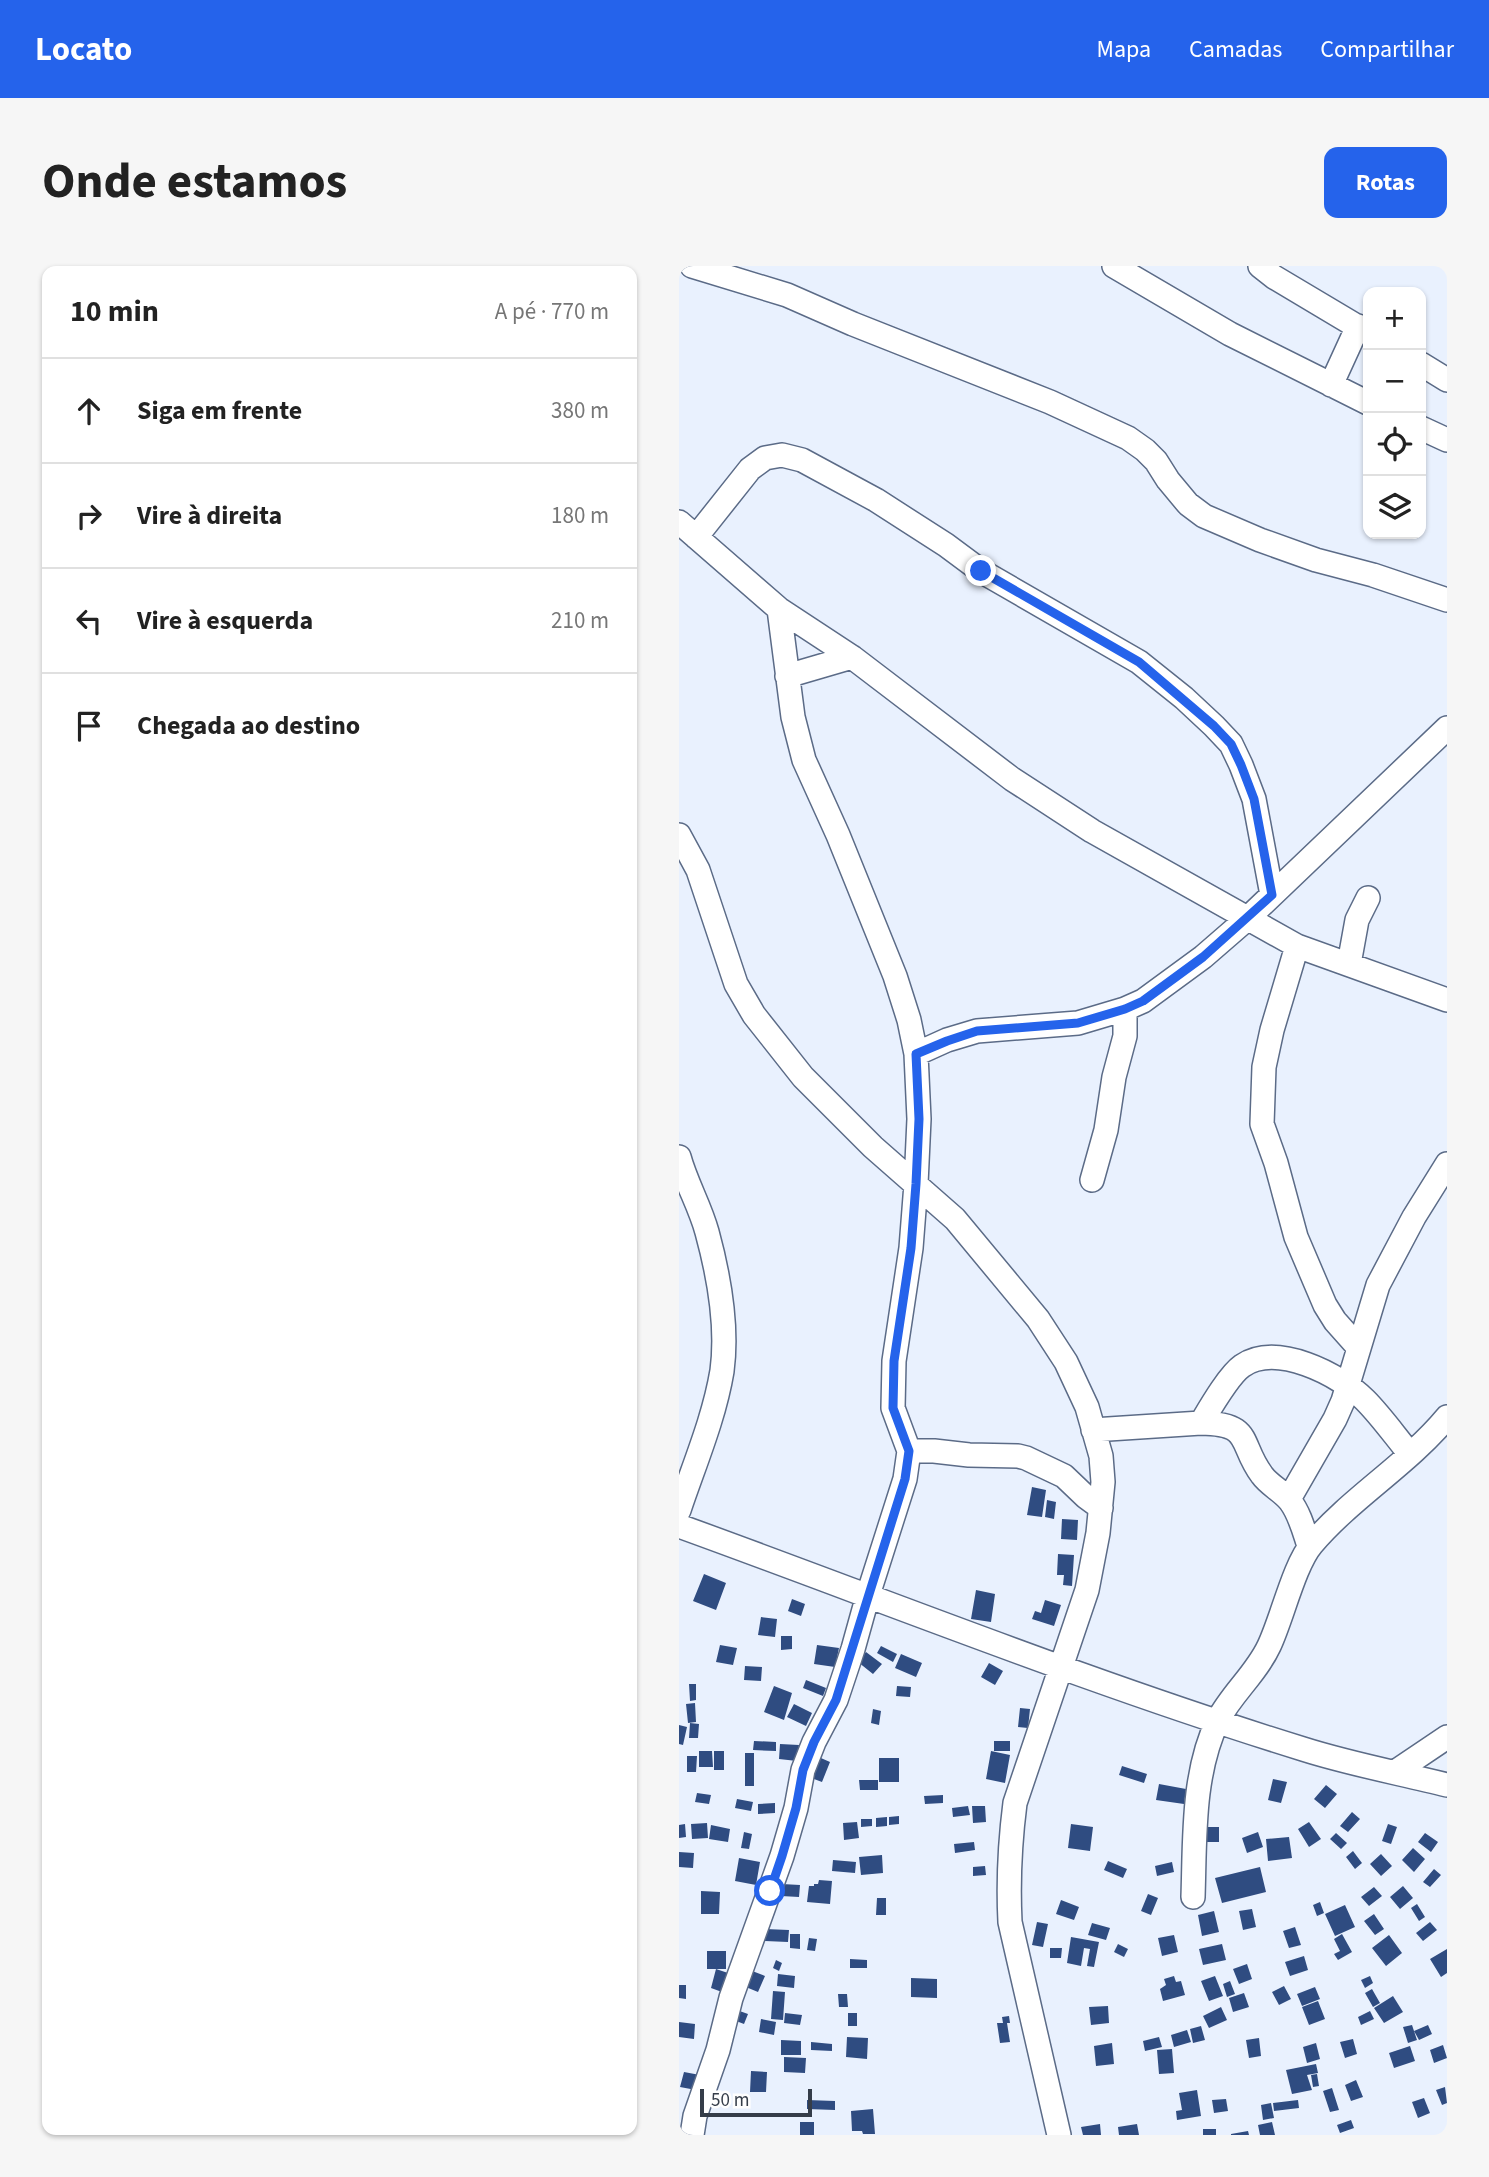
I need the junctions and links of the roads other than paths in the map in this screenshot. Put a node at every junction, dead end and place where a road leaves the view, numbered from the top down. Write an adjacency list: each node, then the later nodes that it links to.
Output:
1 (692, 266): 12 (street)
2 (1114, 266): 7 (street)
3 (1260, 266): 4 (street)
4 (1363, 330): 7 (street)
5 (1426, 367): 6 (street)
6 (1447, 380)
7 (1331, 385): 8 (street)
8 (1363, 401)
9 (1426, 430): 10 (street)
10 (1447, 440)
11 (688, 530): 13 (street); 18 (street)
12 (1447, 600)
13 (779, 609): 14 (street); 15 (street)
14 (852, 657): 15 (street); 20 (street)
15 (787, 676): 25 (street)
16 (1447, 728): 18 (street)
17 (679, 835): 29 (street)
18 (1272, 895): 20 (street)
19 (1368, 898): 22 (street)
20 (1248, 918): 21 (street); 24 (street)
21 (1297, 946): 22 (street); 30 (street)
22 (1349, 964): 23 (street)
23 (1447, 1000)
24 (1125, 1009): 25 (street); 28 (street)
25 (916, 1054): 29 (street)
26 (679, 1157): 39 (street)
27 (1447, 1164): 30 (street)
28 (1092, 1180)
29 (916, 1184): 34 (street); 35 (street)
30 (1359, 1348): 31 (street)
31 (1347, 1385): 33 (street); 36 (street); 37 (street)
32 (1447, 1417): 36 (street)
33 (1201, 1423): 34 (street); 37 (street)
34 (1093, 1430): 38 (street)
35 (909, 1451): 38 (street); 42 (street)
36 (1410, 1454): 41 (street)
37 (1289, 1499): 41 (street)
38 (1101, 1508): 43 (street)
39 (679, 1510)
40 (679, 1526): 42 (street)
41 (1309, 1546): 44 (street)
42 (868, 1595): 43 (street); 50 (street)
43 (1061, 1667): 44 (street); 51 (street)
44 (1217, 1721): 46 (street); 49 (street)
45 (1439, 1742): 46 (street); 47 (street)
46 (1395, 1772): 48 (street)
47 (1447, 1774)
48 (1447, 1785)
49 (1193, 1897)
50 (692, 2135)
51 (1059, 2135)

